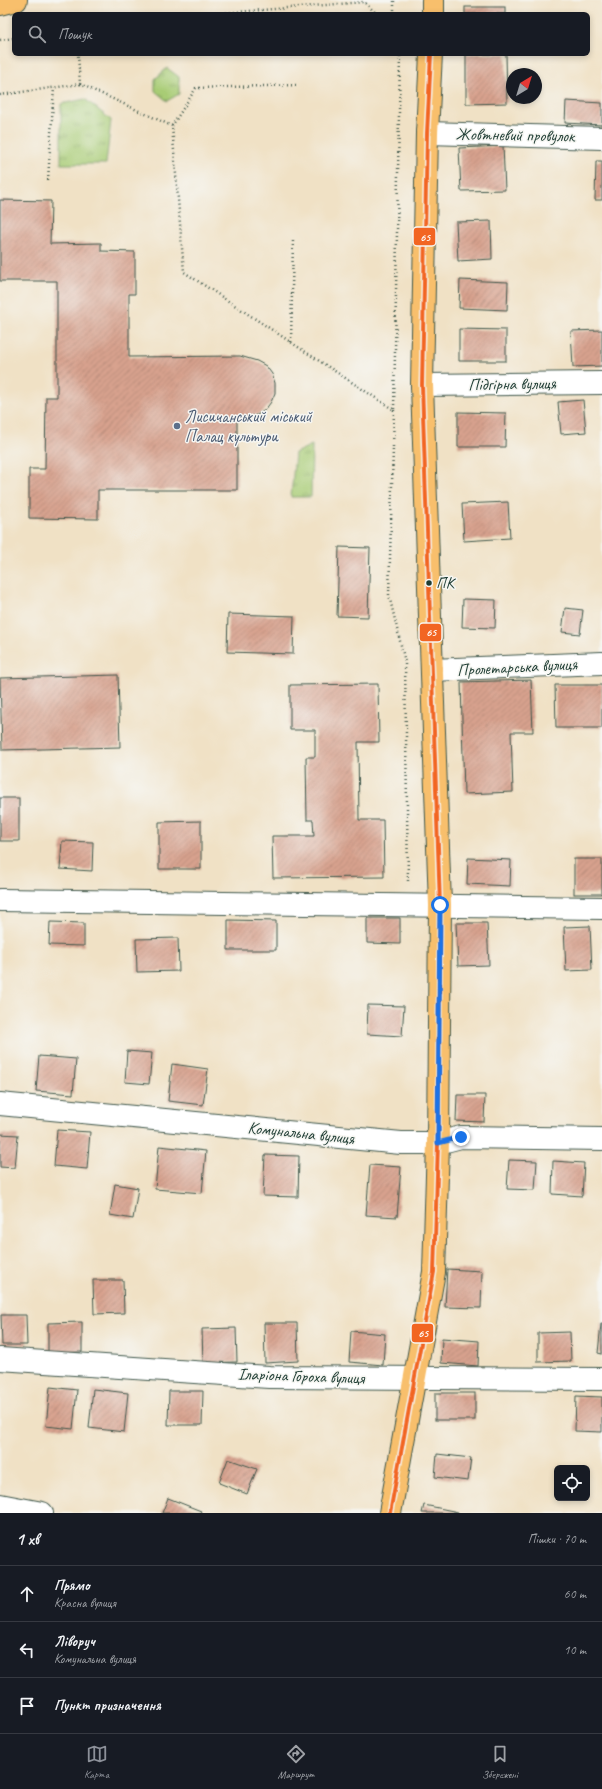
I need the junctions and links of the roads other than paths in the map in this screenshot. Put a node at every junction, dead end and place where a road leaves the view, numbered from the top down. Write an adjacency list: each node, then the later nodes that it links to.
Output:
1 (16, 0): 3 (main road)
2 (433, 0): 4 (main road)
3 (0, 4)
4 (432, 12)
5 (431, 56): 6 (main road)
6 (427, 133): 7 (street, Жовтневий провулок); 9 (main road)
7 (602, 138)
8 (602, 384): 9 (street, Підгірна вулиця)
9 (422, 386): 11 (main road)
10 (602, 663): 11 (street, Пролетарська вулиця)
11 (432, 670): 13 (main road)
12 (0, 900): 13 (street)
13 (440, 905): 14 (street); 17 (main road)
14 (602, 908)
15 (0, 1104): 17 (street, Комунальна вулиця)
16 (602, 1140): 17 (street, Комунальна вулиця)
17 (438, 1143): 20 (main road)
18 (0, 1359): 20 (street, Іларіона Гороха вулиця)
19 (602, 1378): 20 (street, Іларіона Гороха вулиця)
20 (415, 1379): 23 (main road)
21 (0, 1505): 22 (street)
22 (42, 1513)
23 (390, 1513)

